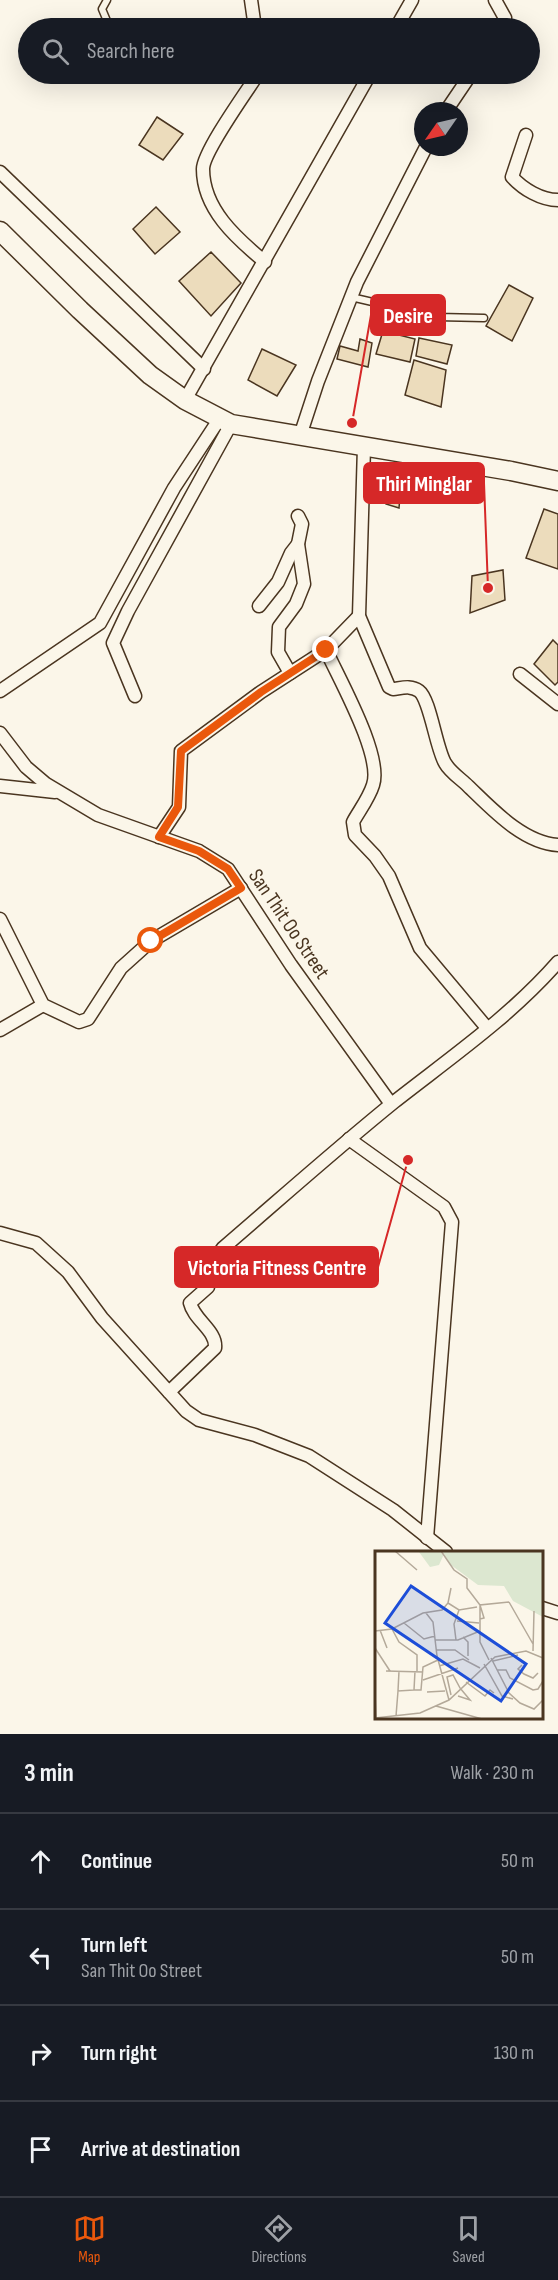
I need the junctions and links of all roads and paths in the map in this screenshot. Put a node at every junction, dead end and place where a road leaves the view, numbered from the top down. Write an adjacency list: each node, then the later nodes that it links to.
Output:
1 (107, 0): 5 (lane)
2 (251, 0): 6 (street)
3 (412, 0): 7 (street)
4 (495, 0): 8 (street)
5 (106, 18)
6 (254, 18)
7 (402, 18)
8 (505, 18)
9 (251, 84): 18 (street)
10 (364, 84): 18 (street)
11 (464, 84): 12 (street)
12 (452, 102)
13 (526, 135): 16 (street)
14 (422, 156): 19 (street)
15 (0, 172): 21 (street)
16 (558, 200)
17 (0, 231): 22 (street)
18 (265, 262): 21 (street)
19 (351, 297): 20 (lane); 24 (street)
20 (484, 318)
21 (204, 369): 22 (street)
22 (185, 400): 23 (street)
23 (225, 421): 24 (street); 34 (street); 35 (street)
24 (300, 436): 25 (street)
25 (364, 447): 26 (street); 30 (street)
26 (558, 482)
27 (298, 516): 28 (street)
28 (298, 544): 29 (street); 32 (street)
29 (259, 606)
30 (359, 616): 31 (street); 41 (street)
31 (326, 650): 32 (street); 46 (street)
32 (290, 673): 40 (street)
33 (519, 675): 36 (street)
34 (0, 691)
35 (135, 696)
36 (558, 704)
37 (0, 733): 39 (street, San Thit Oo Street)
38 (0, 786): 39 (street)
39 (61, 793): 40 (street, San Thit Oo Street)
40 (159, 837): 42 (street, San Thit Oo Street)
41 (558, 845)
42 (241, 888): 45 (street); 48 (street, San Thit Oo Street)
43 (0, 919): 45 (street)
44 (558, 962): 46 (street)
45 (43, 1005): 47 (street)
46 (487, 1028): 48 (street)
47 (0, 1030)
48 (392, 1104): 49 (street)
49 (349, 1139): 51 (street); 52 (street)
50 (0, 1233): 51 (street)
51 (169, 1392): 52 (street)
52 (427, 1538): 53 (street)
53 (445, 1551)
54 (543, 1608): 55 (street)
55 (558, 1612)

